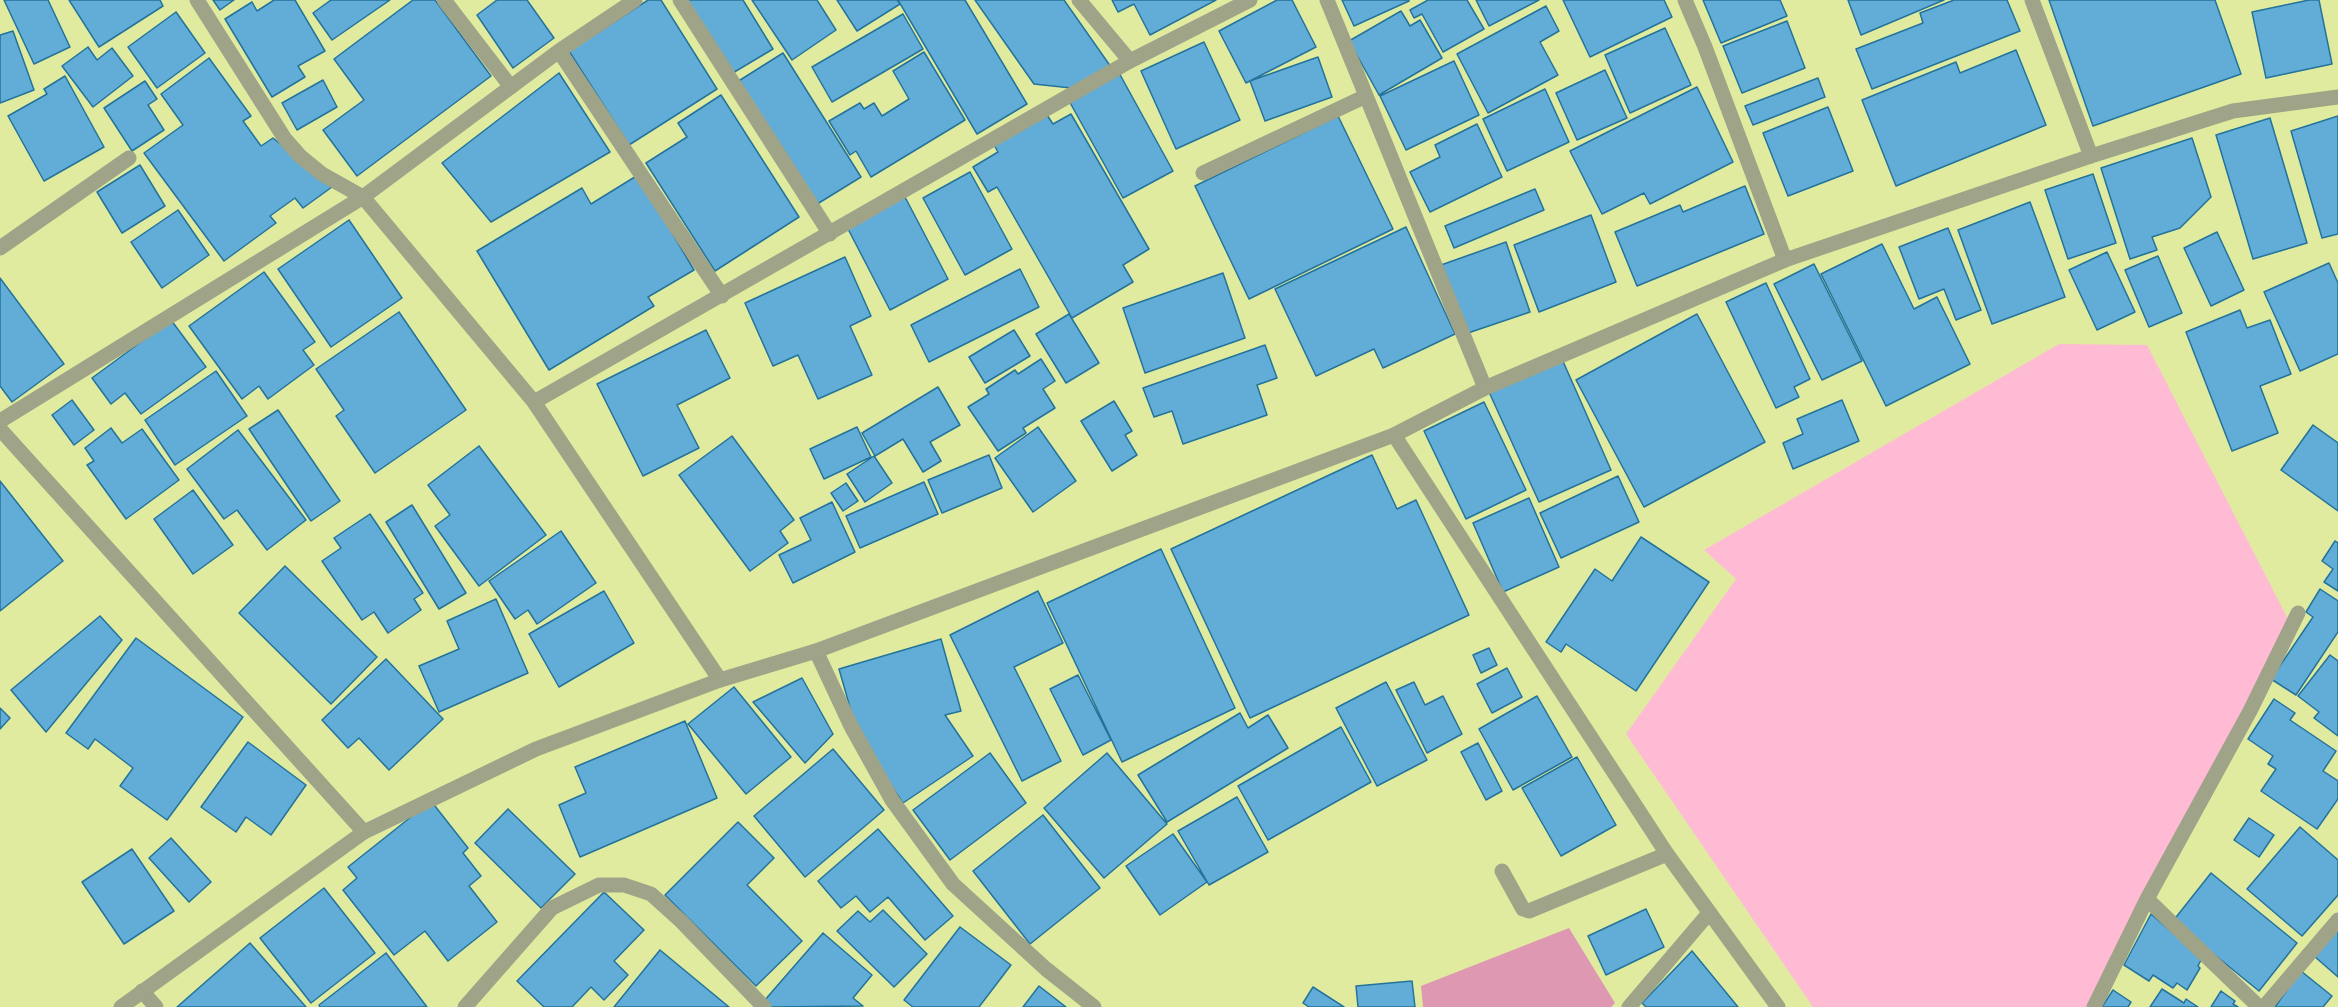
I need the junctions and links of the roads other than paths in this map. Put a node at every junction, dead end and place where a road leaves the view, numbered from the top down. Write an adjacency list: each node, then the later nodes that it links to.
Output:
1 (197, 0): 18 (street)
2 (444, 0): 12 (street)
3 (634, 0): 10 (street)
4 (680, 0): 19 (street)
5 (1079, 0): 11 (street)
6 (1250, 0): 11 (street)
7 (1327, 0): 13 (street)
8 (1685, 0): 21 (street)
9 (2032, 0): 15 (street)
10 (559, 51): 12 (street); 22 (street)
11 (1130, 61): 19 (street)
12 (511, 87): 18 (street)
13 (1366, 96): 17 (street); 23 (street)
14 (2338, 97): 15 (street)
15 (2091, 156): 21 (street)
16 (129, 158): 20 (street)
17 (1203, 173)
18 (363, 196): 24 (street); 25 (street)
19 (830, 234): 22 (street)
20 (0, 248)
21 (1785, 260): 23 (street)
22 (722, 296): 24 (street)
23 (1485, 388): 27 (street)
24 (534, 402): 30 (street)
25 (0, 421)
26 (0, 429): 31 (street)
27 (1394, 435): 29 (street); 32 (street)
28 (2298, 613): 34 (street)
29 (816, 651): 30 (street); 42 (street)
30 (720, 680): 31 (street)
31 (364, 832): 37 (street)
32 (1667, 854): 33 (street); 35 (street)
33 (1502, 871)
34 (2147, 899): 45 (street); 46 (street)
35 (1709, 913): 43 (street); 44 (street)
36 (2338, 920): 47 (street)
37 (142, 992): 38 (street); 39 (street)
38 (120, 1007)
39 (156, 1007)
40 (465, 1007): 41 (street)
41 (764, 1007)
42 (1094, 1007)
43 (1629, 1007)
44 (1779, 1007)
45 (2094, 1007)
46 (2259, 1007)
47 (2264, 1007)

